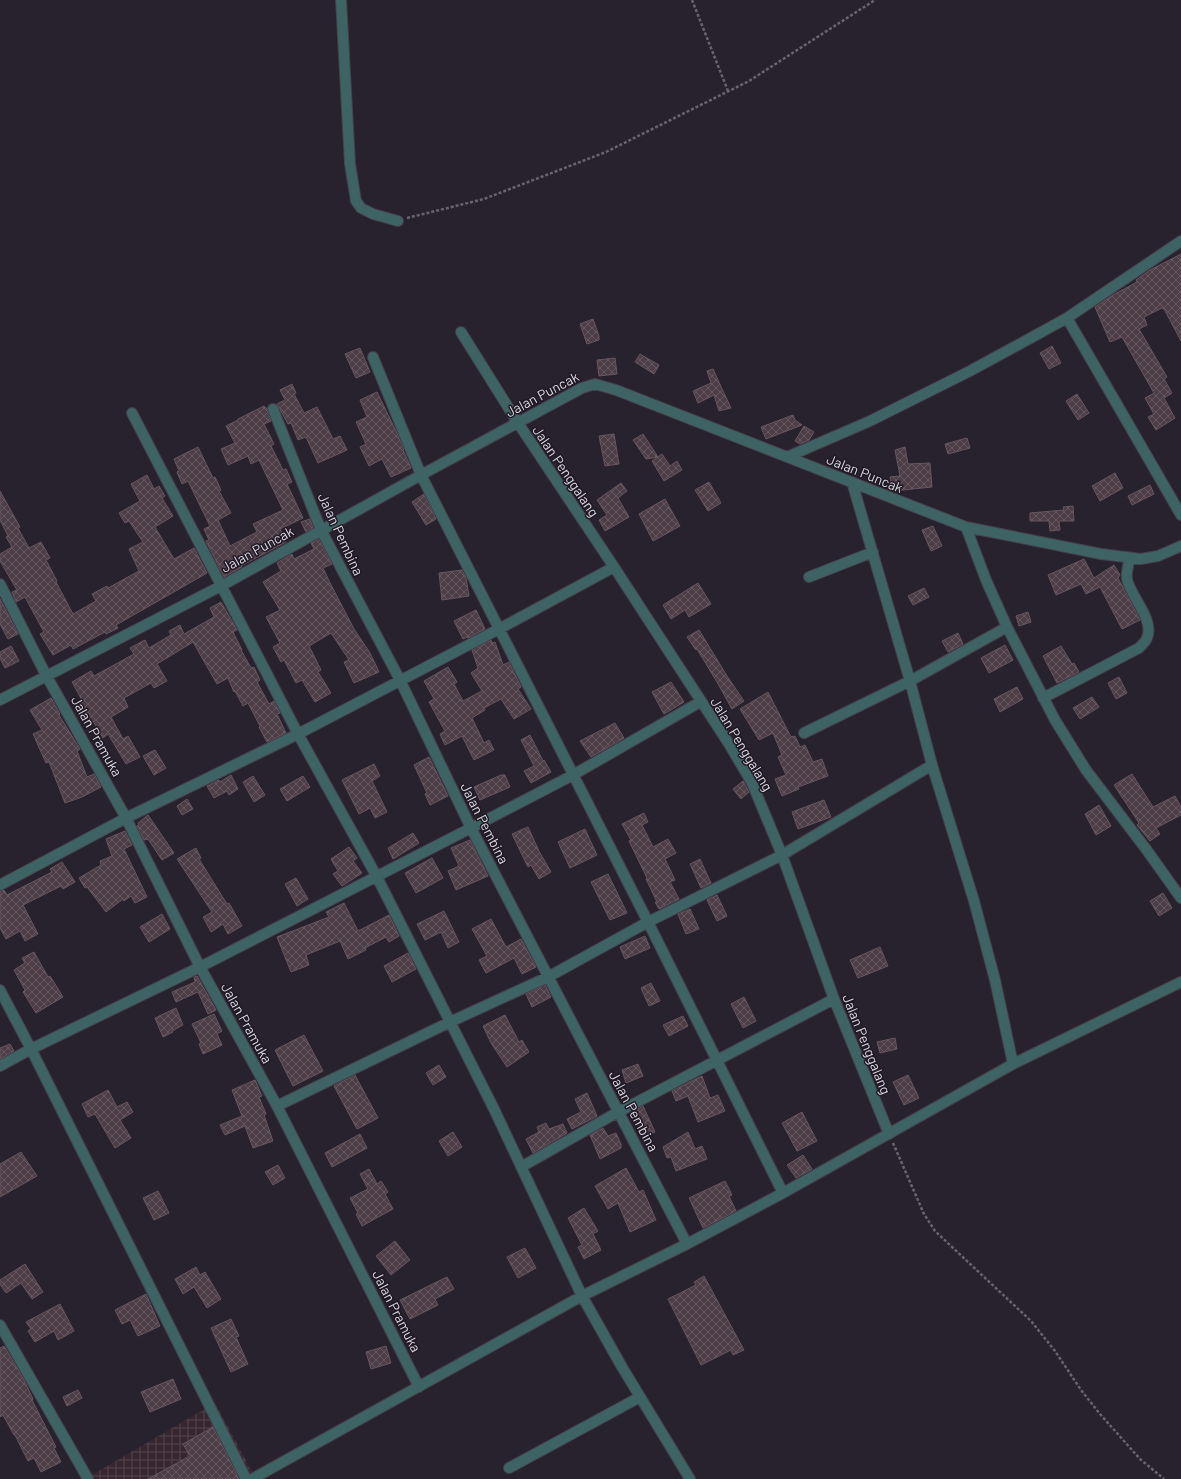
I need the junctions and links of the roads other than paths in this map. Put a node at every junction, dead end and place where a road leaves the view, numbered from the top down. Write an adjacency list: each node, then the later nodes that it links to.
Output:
1 (341, 0): 2 (street)
2 (398, 221)
3 (1181, 241): 4 (street)
4 (1067, 318): 10 (street); 13 (street)
5 (461, 332): 9 (street, Jalan Penggalang)
6 (373, 357): 11 (street)
7 (273, 409): 15 (street, Jalan Pembina)
8 (132, 412): 22 (street)
9 (518, 423): 10 (street, Jalan Puncak); 11 (street, Jalan Puncak); 19 (street, Jalan Penggalang)
10 (787, 457): 12 (street, Jalan Puncak)
11 (421, 475): 15 (street, Jalan Puncak); 24 (street)
12 (852, 482): 14 (street, Jalan Puncak); 17 (street)
13 (1181, 515)
14 (966, 528): 18 (street, Jalan Puncak); 23 (street)
15 (321, 530): 22 (street, Jalan Puncak); 26 (street, Jalan Pembina)
16 (1181, 546): 18 (street, Jalan Puncak)
17 (874, 552): 20 (street); 27 (street)
18 (1130, 558): 28 (street)
19 (614, 567): 24 (street); 30 (street, Jalan Penggalang)
20 (809, 577)
21 (0, 584): 25 (street, Jalan Pramuka)
22 (221, 586): 25 (street, Jalan Puncak); 32 (street)
23 (1008, 627): 27 (street); 28 (street)
24 (499, 629): 26 (street); 34 (street)
25 (46, 675): 29 (street, Jalan Puncak); 35 (street, Jalan Pramuka)
26 (400, 680): 32 (street); 36 (street, Jalan Pembina)
27 (910, 681): 31 (street); 33 (street)
28 (1043, 698): 40 (street)
29 (0, 700)
30 (700, 702): 34 (street); 37 (street, Jalan Penggalang)
31 (804, 733)
32 (298, 734): 35 (street); 38 (street)
33 (932, 765): 37 (street); 50 (street)
34 (573, 775): 36 (street); 41 (street)
35 (126, 818): 39 (street); 42 (street, Jalan Pramuka)
36 (471, 828): 38 (street); 43 (street, Jalan Pembina)
37 (782, 855): 41 (street); 46 (street, Jalan Penggalang)
38 (377, 877): 42 (street); 47 (street)
39 (0, 885)
40 (1181, 898)
41 (648, 922): 43 (street); 49 (street)
42 (200, 967): 48 (street); 52 (street, Jalan Pramuka)
43 (548, 977): 47 (street); 53 (street, Jalan Pembina)
44 (1181, 982): 50 (street)
45 (0, 990): 48 (street)
46 (834, 999): 49 (street); 54 (street, Jalan Penggalang)
47 (450, 1022): 52 (street); 55 (street)
48 (31, 1049): 51 (street); 64 (street)
49 (716, 1061): 53 (street); 56 (street)
50 (1013, 1064): 54 (street)
51 (0, 1066)
52 (277, 1106): 60 (street, Jalan Pramuka)
53 (618, 1112): 55 (street); 57 (street, Jalan Pembina)
54 (889, 1134): 56 (street)
55 (521, 1167): 58 (street)
56 (783, 1193): 57 (street)
57 (687, 1244): 58 (street)
58 (582, 1296): 60 (street); 61 (street)
59 (0, 1324): 63 (street)
60 (419, 1387): 65 (street)
61 (640, 1397): 62 (street); 66 (street)
62 (509, 1468)
63 (88, 1479)
64 (246, 1479)
65 (252, 1479)
66 (690, 1479)

